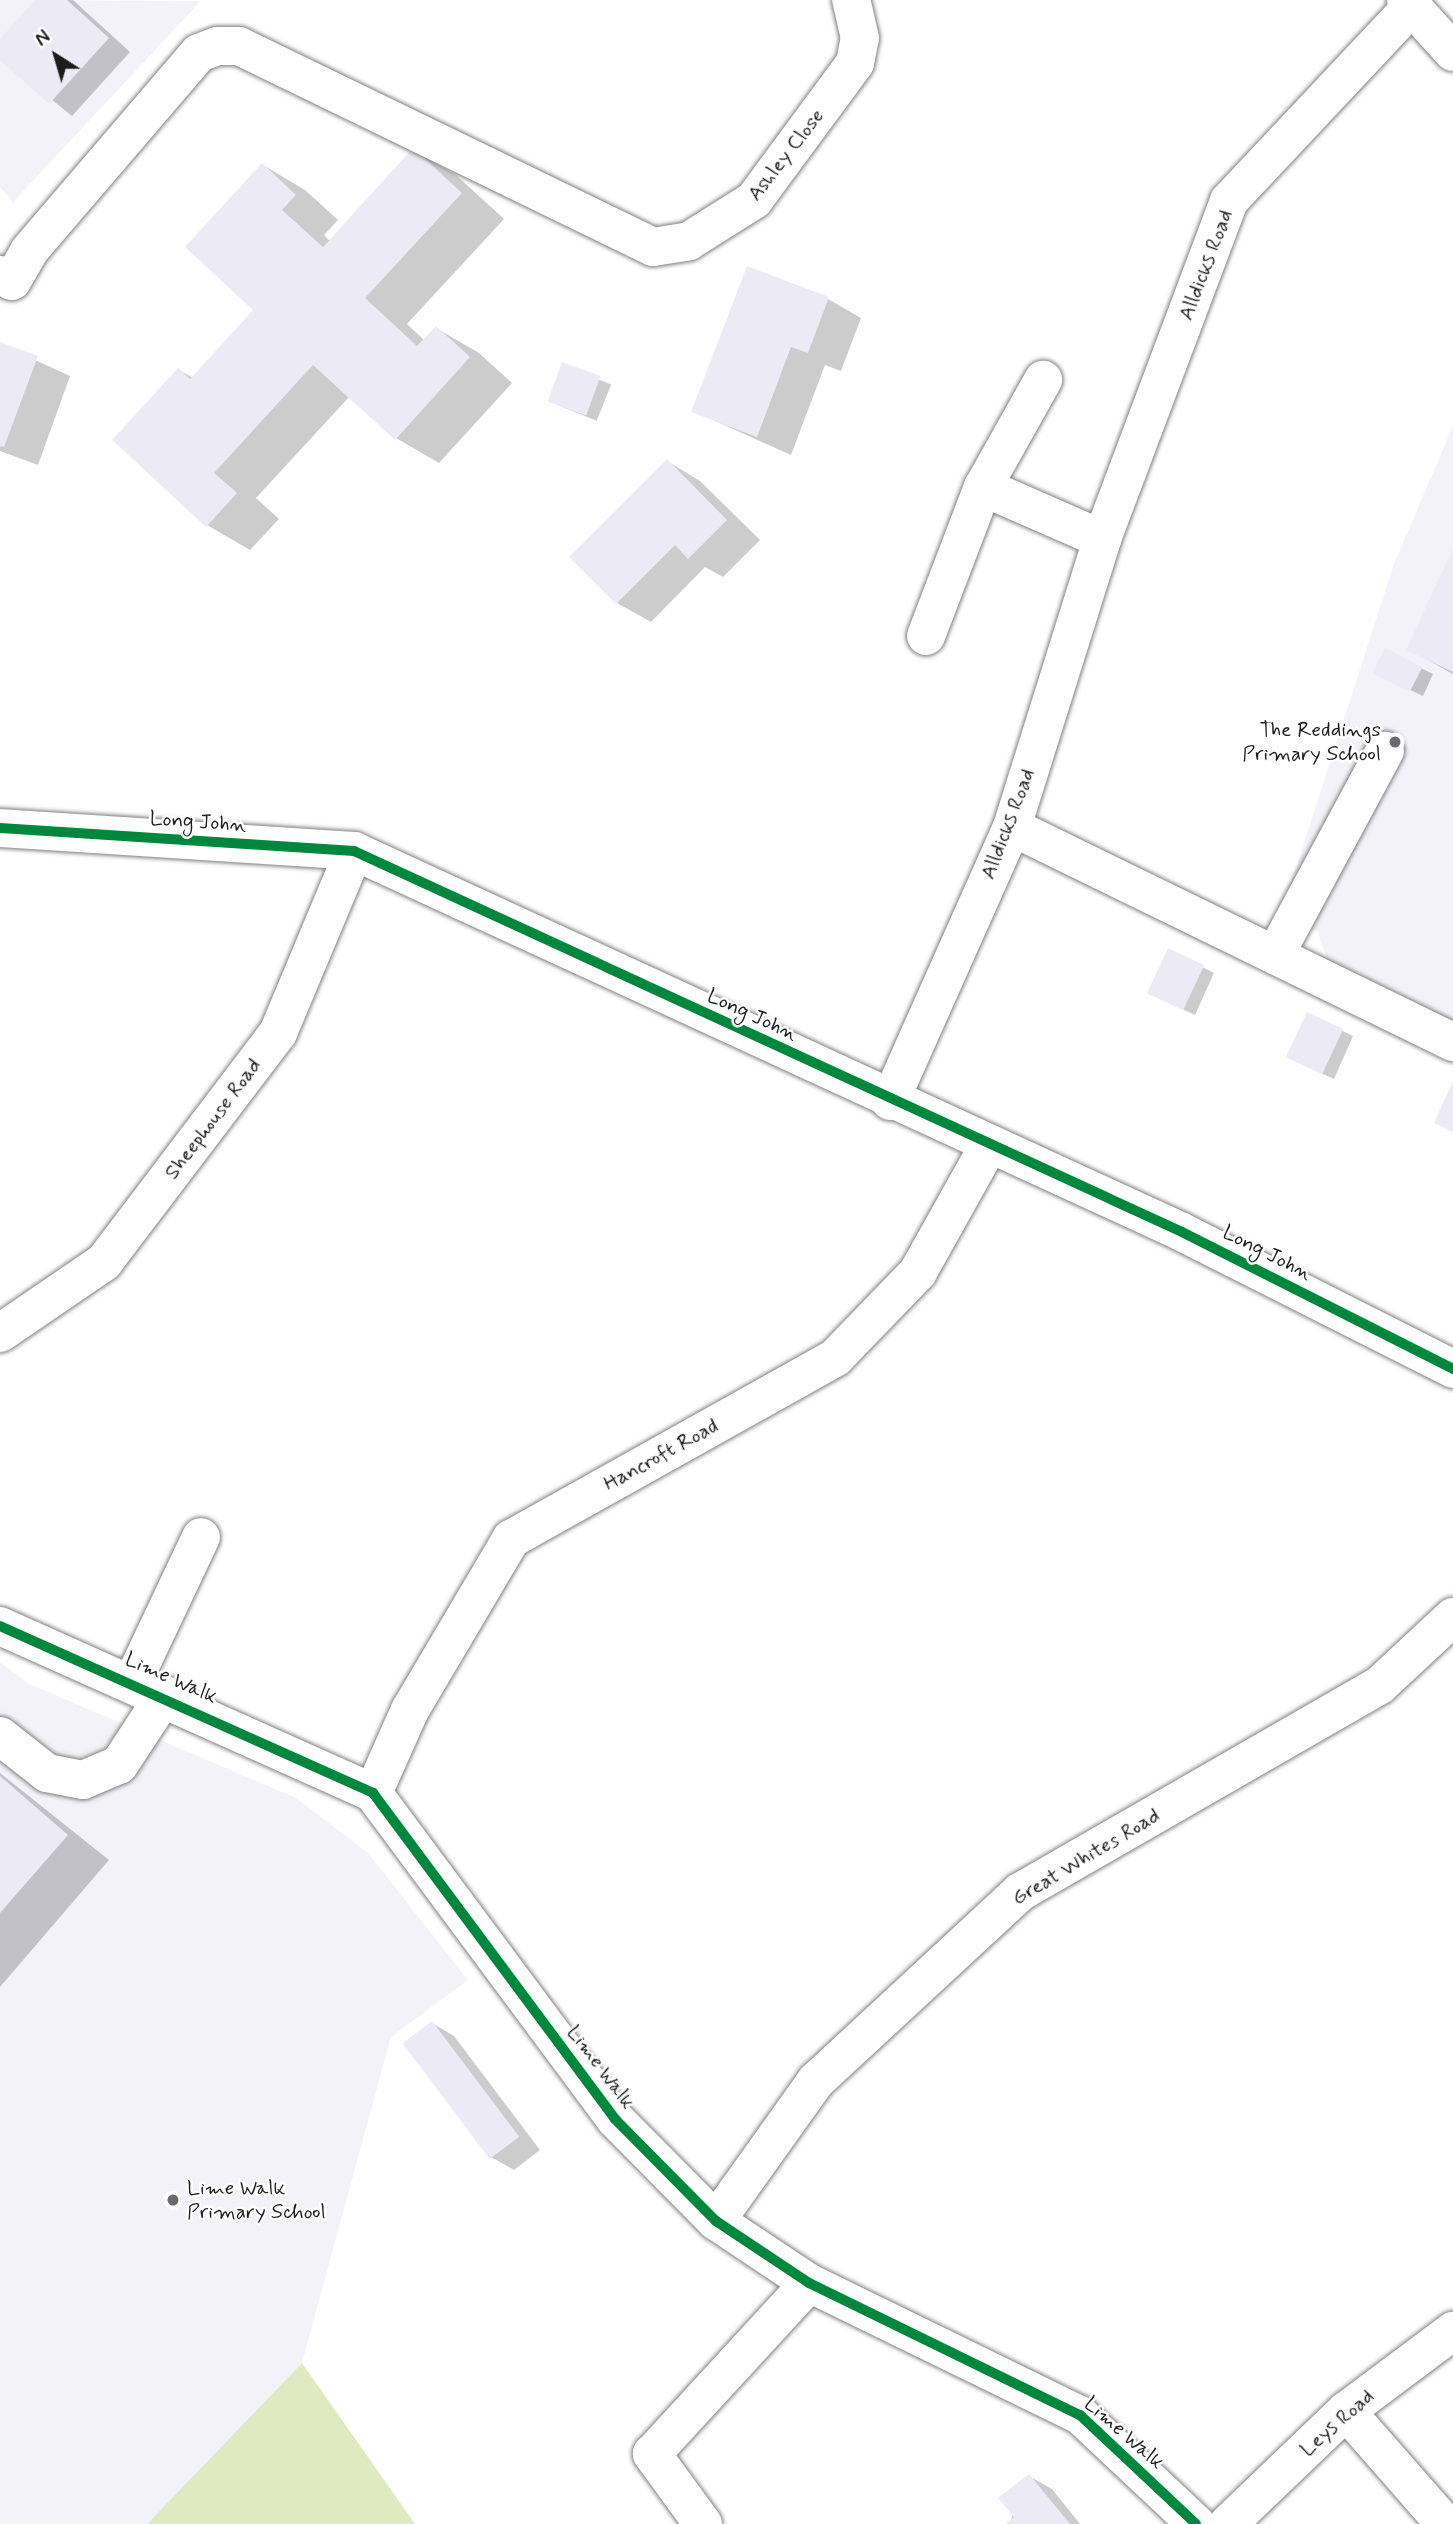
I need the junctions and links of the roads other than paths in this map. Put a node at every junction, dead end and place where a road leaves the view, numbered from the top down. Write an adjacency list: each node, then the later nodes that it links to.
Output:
1 (851, 0): 4 (street, Ashley Close)
2 (1409, 3): 3 (street); 7 (street, Alldicks Road)
3 (1453, 52)
4 (0, 275)
5 (1043, 380): 6 (street)
6 (983, 486): 7 (street); 8 (street)
7 (1102, 538): 10 (street, Alldicks Road)
8 (926, 636)
9 (1385, 751): 13 (street)
10 (1012, 827): 13 (street); 15 (street, Alldicks Road)
11 (0, 828): 12 (street, Long John)
12 (354, 851): 15 (street, Long John); 17 (street, Sheephouse Road)
13 (1275, 955): 14 (street)
14 (1453, 1042)
15 (890, 1101): 16 (street, Long John)
16 (988, 1147): 18 (street, Long John); 24 (street, Hancroft Road)
17 (0, 1333)
18 (1453, 1368)
19 (201, 1537): 22 (street)
20 (1453, 1617): 25 (street, Great Whites Road)
21 (0, 1626): 22 (street, Lime Walk)
22 (149, 1688): 23 (street); 24 (street, Lime Walk)
23 (0, 1736)
24 (373, 1793): 25 (street, Lime Walk)
25 (716, 2221): 26 (street, Lime Walk)
26 (809, 2283): 29 (street); 30 (street, Lime Walk)
27 (1453, 2331): 28 (street, Leys Road)
28 (1346, 2411): 31 (street, Leys Road); 32 (street)
29 (703, 2524)
30 (1196, 2524)
31 (1228, 2524)
32 (1445, 2524)

